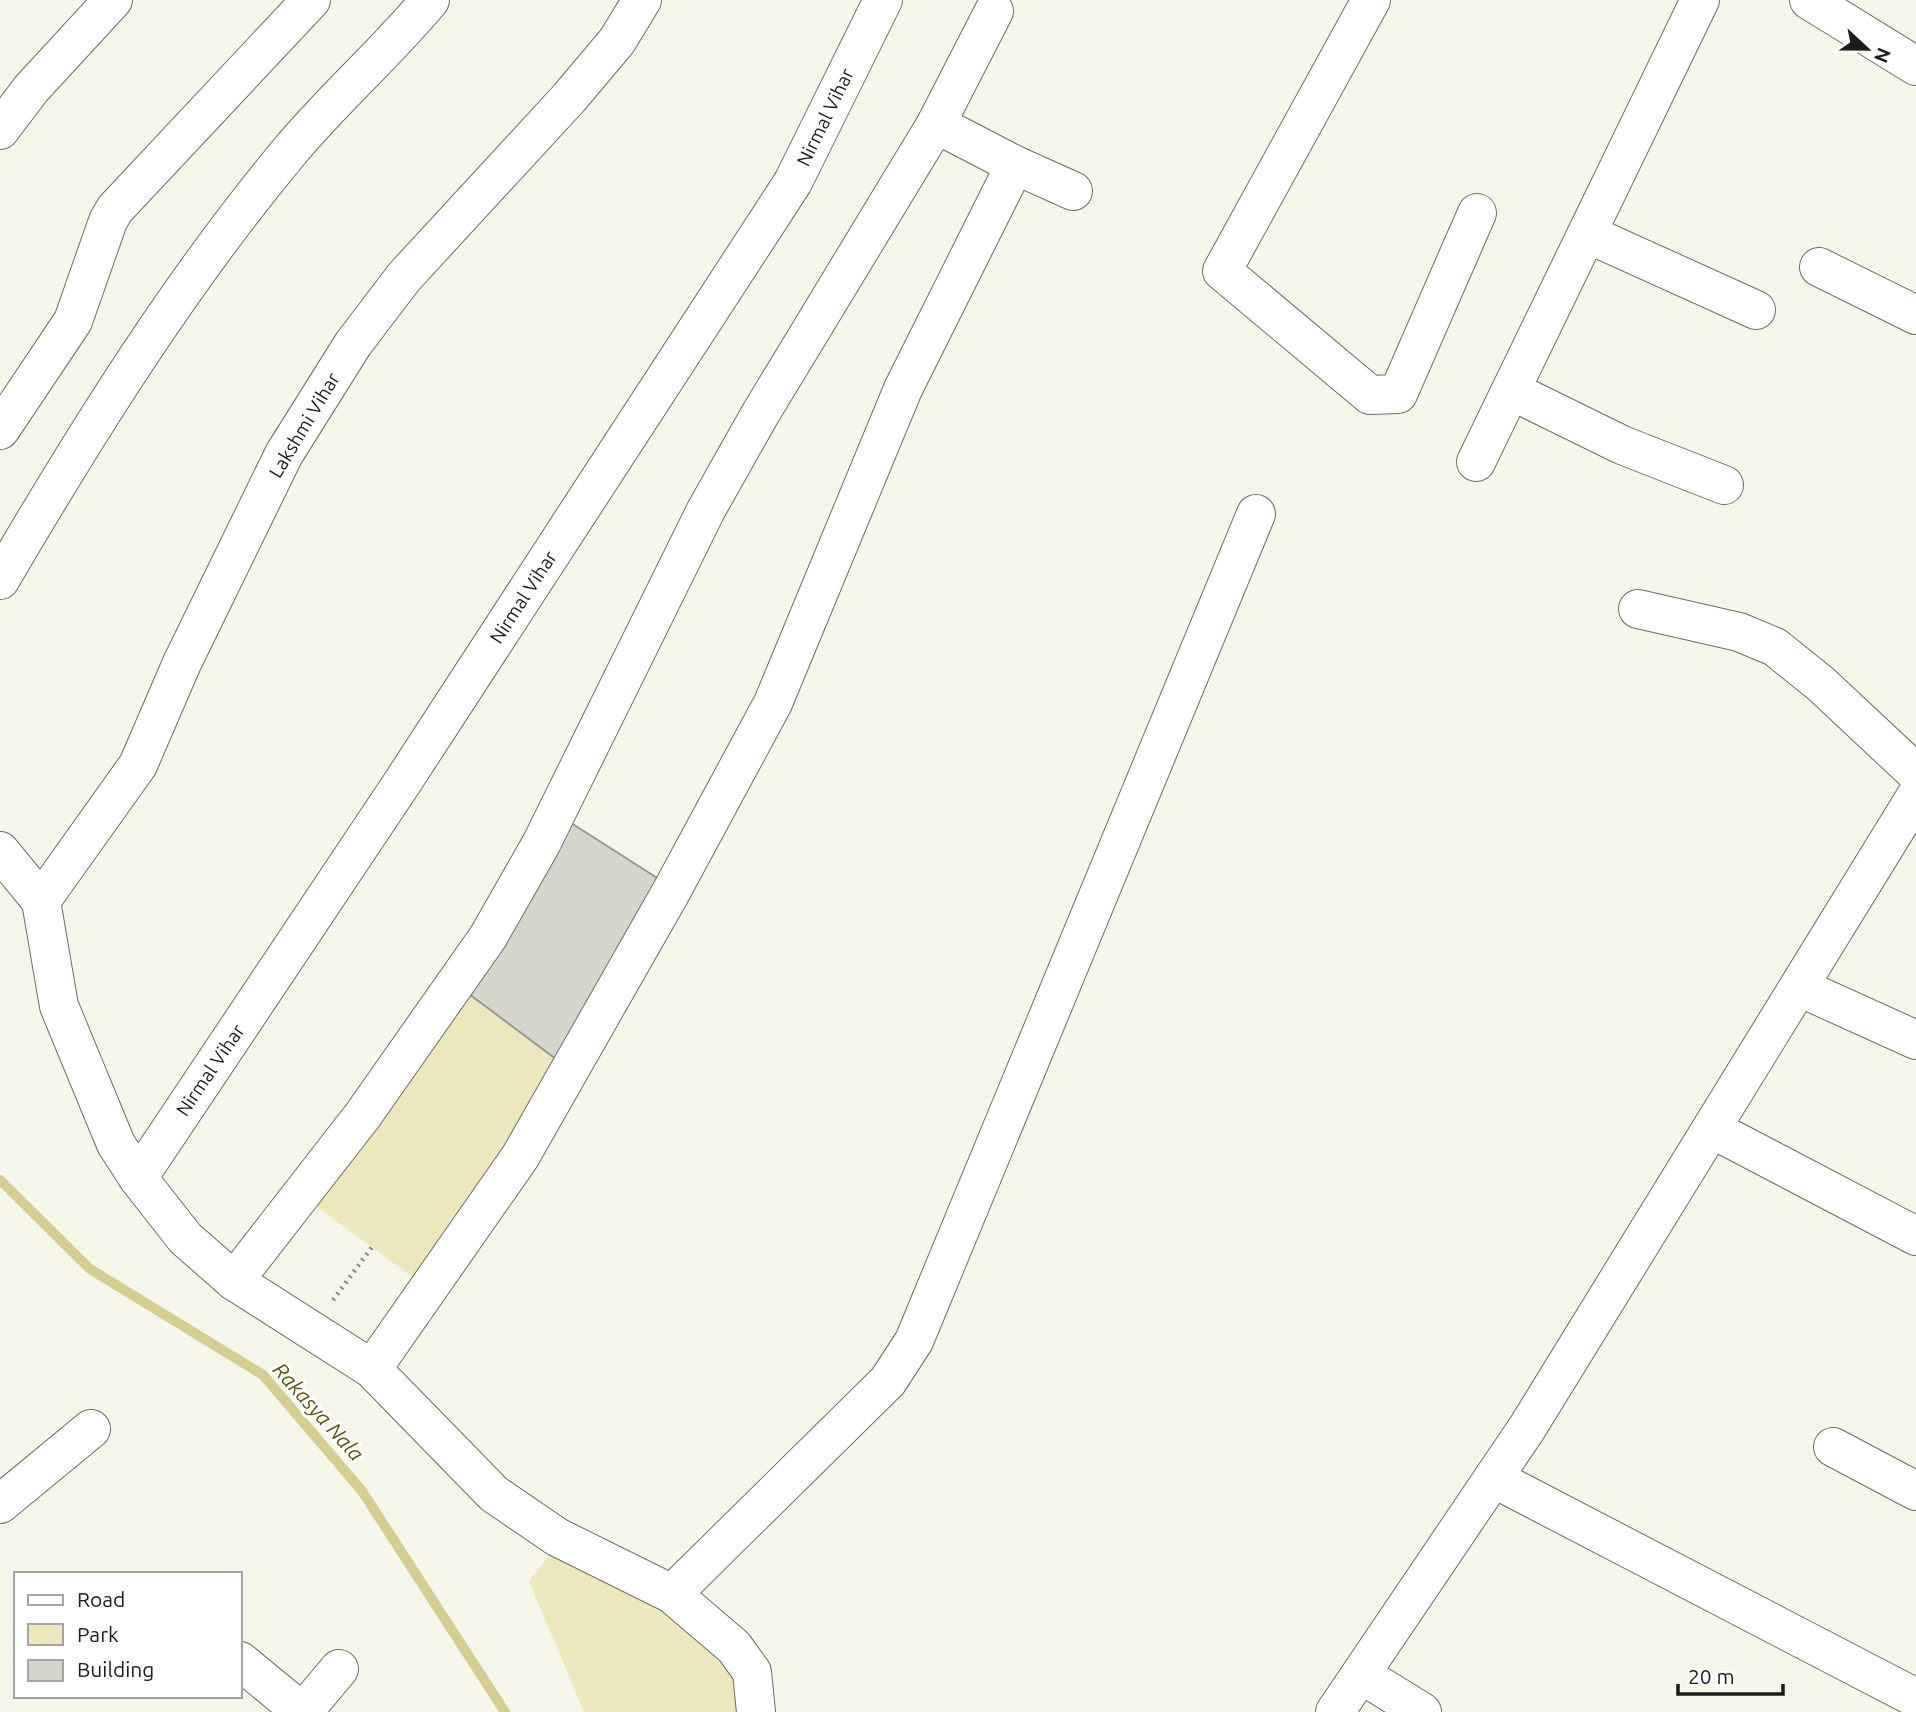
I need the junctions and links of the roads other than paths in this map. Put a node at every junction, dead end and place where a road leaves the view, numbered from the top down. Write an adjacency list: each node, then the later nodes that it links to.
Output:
1 (113, 0): 12 (street)
2 (311, 0): 21 (street)
3 (430, 0): 25 (street)
4 (642, 0): 30 (street, Lakshmi Vihar)
5 (883, 0): 34 (street, Nirmal Vihar)
6 (1370, 0): 15 (street)
7 (1700, 0): 16 (street)
8 (1809, 0): 10 (street)
9 (994, 11): 11 (street)
10 (1916, 66)
11 (936, 124): 13 (street); 36 (street)
12 (0, 130)
13 (1015, 165): 14 (street); 37 (street)
14 (1073, 191)
15 (1477, 213)
16 (1588, 234): 18 (street); 20 (street)
17 (1819, 267): 19 (street)
18 (1756, 310)
19 (1916, 315)
20 (1512, 391): 22 (street); 23 (street)
21 (0, 430)
22 (1476, 462)
23 (1724, 485)
24 (1256, 514): 43 (street)
25 (0, 580)
26 (1638, 609): 27 (street)
27 (1916, 774)
28 (1912, 812): 31 (street)
29 (0, 851): 30 (street)
30 (41, 901): 34 (street)
31 (1799, 987): 32 (street); 33 (street)
32 (1916, 1040)
33 (1712, 1129): 35 (street); 40 (street)
34 (138, 1178): 36 (street)
35 (1916, 1236)
36 (234, 1281): 37 (street)
37 (372, 1369): 43 (street)
38 (91, 1429): 42 (street)
39 (1833, 1447): 41 (street)
40 (1493, 1478): 46 (street); 47 (street)
41 (1916, 1491)
42 (0, 1504)
43 (672, 1594): 49 (street)
44 (242, 1663): 48 (street)
45 (339, 1669): 48 (street)
46 (1362, 1675): 50 (street); 51 (street)
47 (1916, 1698)
48 (302, 1712)
49 (756, 1712)
50 (1335, 1712)
51 (1422, 1712)

